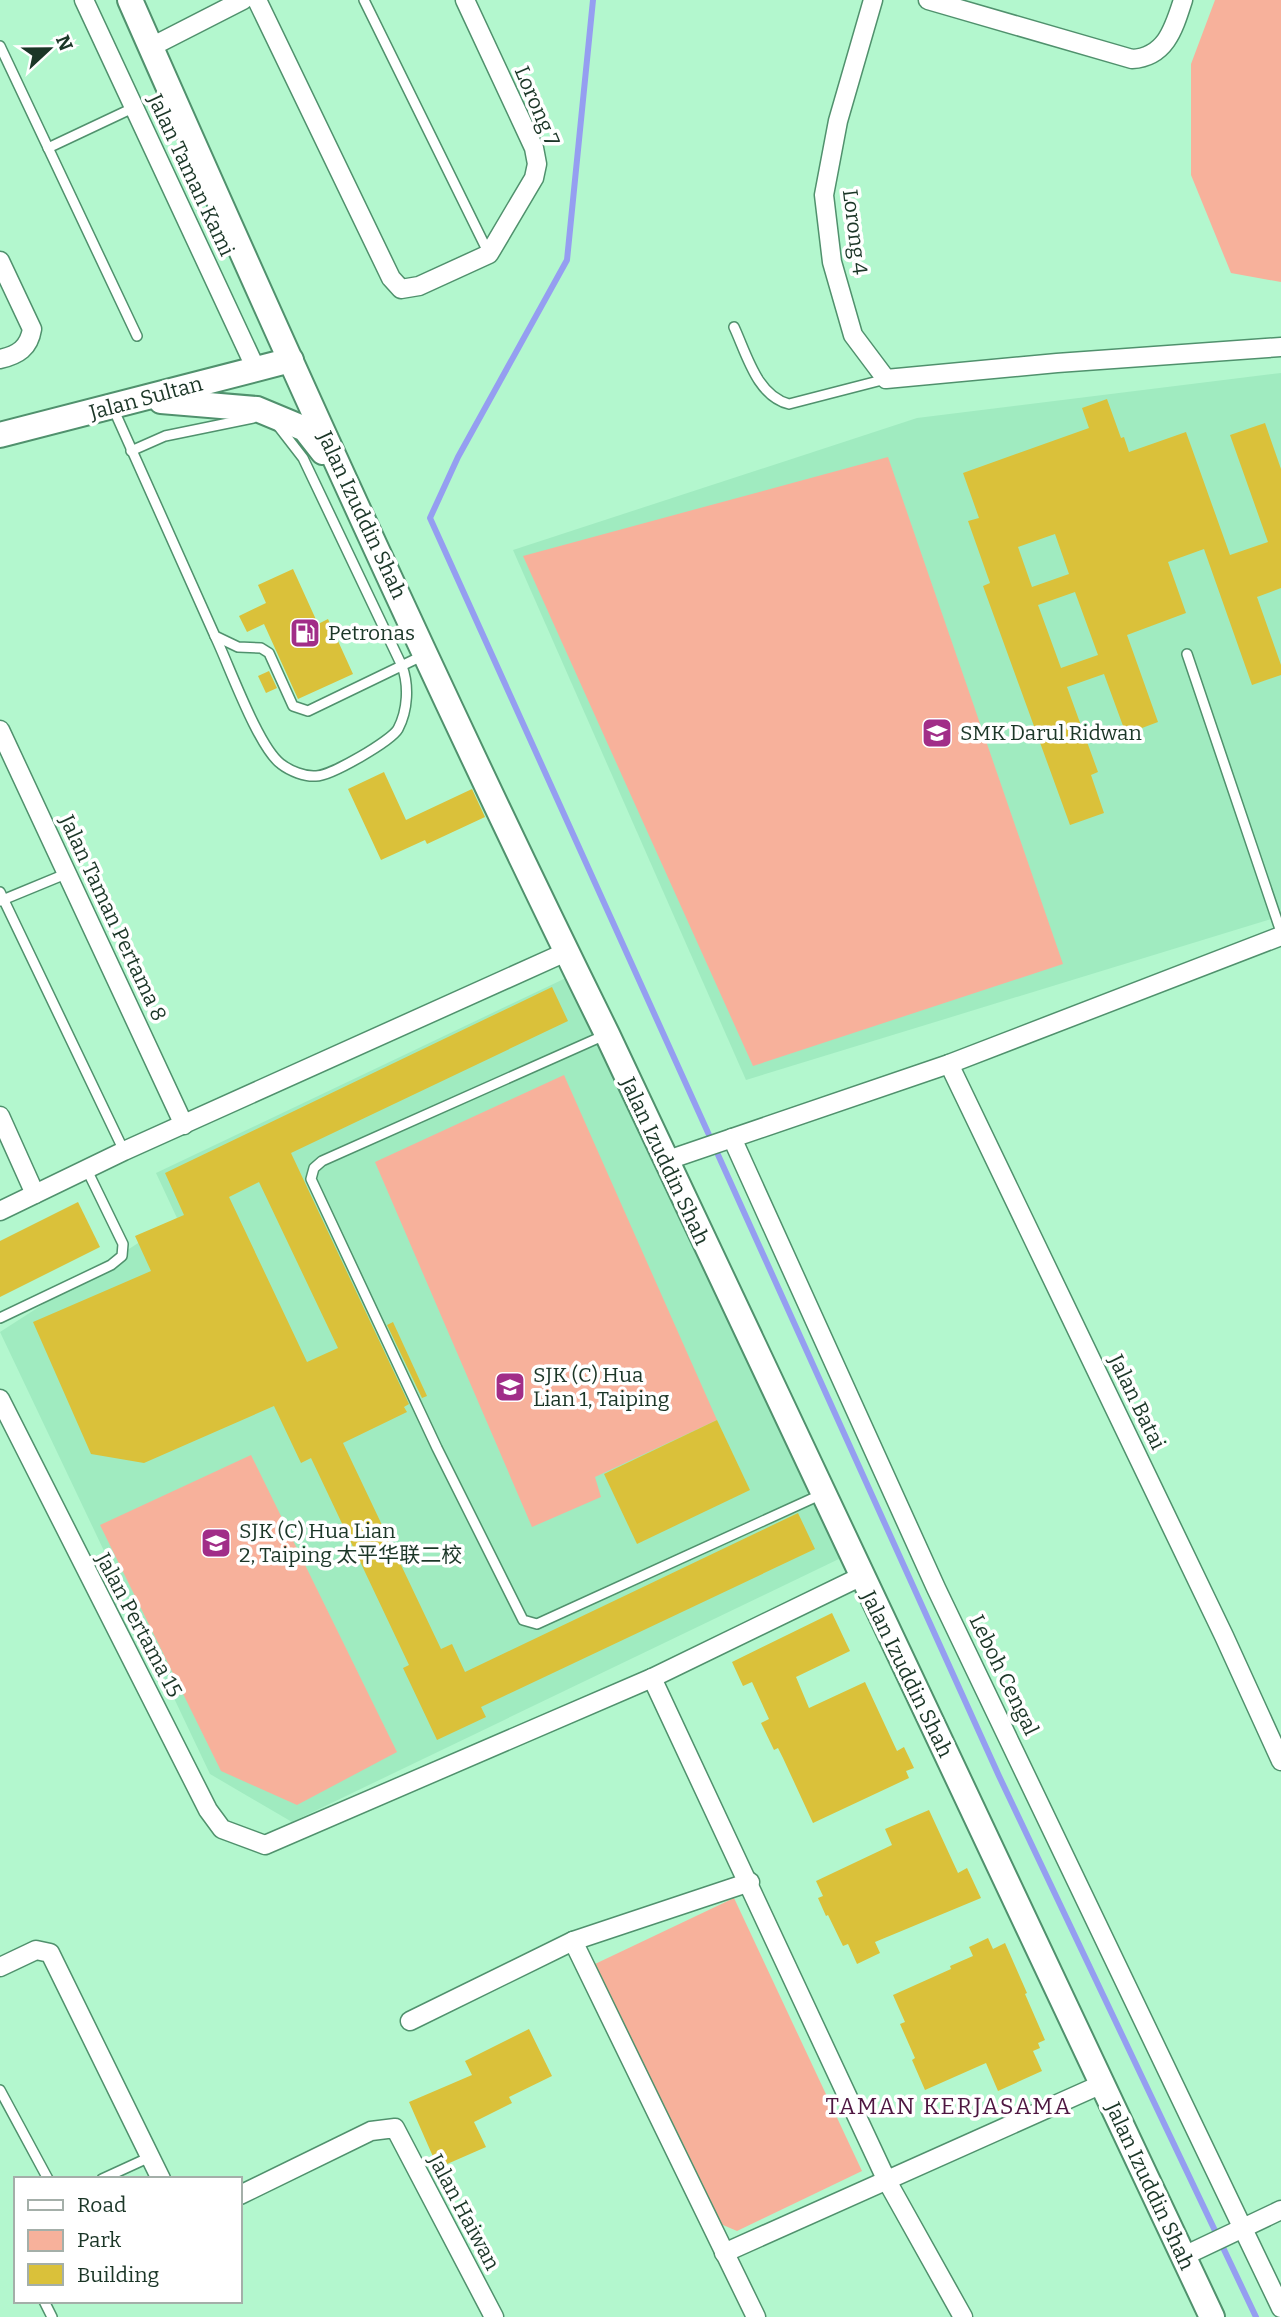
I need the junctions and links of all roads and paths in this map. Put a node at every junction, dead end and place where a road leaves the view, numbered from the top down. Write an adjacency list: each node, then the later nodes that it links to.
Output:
1 (84, 0): 12 (street, Jalan Taman Kami)
2 (130, 0): 11 (main road, Jalan Izuddin Shah)
3 (243, 0): 11 (street)
4 (257, 0): 14 (street)
5 (364, 0): 14 (lane)
6 (465, 0): 14 (street, Lorong 7)
7 (873, 0): 22 (street, Lorong 4)
8 (928, 0): 9 (street)
9 (1183, 0)
10 (0, 46): 13 (lane)
11 (151, 47): 20 (main road, Jalan Izuddin Shah)
12 (135, 107): 13 (lane); 21 (street, Jalan Taman Kami)
13 (48, 148): 17 (lane)
14 (489, 254)
15 (0, 262): 19 (street)
16 (734, 327): 22 (lane)
17 (137, 336)
18 (1281, 347): 22 (street)
19 (0, 359)
20 (291, 360): 21 (main road, Jalan Sultan); 27 (main road, Jalan Izuddin Shah)
21 (256, 369): 23 (main road, Jalan Sultan)
22 (886, 379)
23 (144, 399): 24 (main road, Jalan Sultan); 27 (main road)
24 (112, 407): 25 (main road, Jalan Sultan); 26 (lane)
25 (3, 436)
26 (131, 450): 28 (lane); 31 (lane)
27 (350, 493): 30 (main road, Jalan Izuddin Shah)
28 (215, 636): 31 (lane); 31 (lane)
29 (1187, 653): 35 (lane)
30 (426, 654): 31 (lane); 36 (main road, Jalan Izuddin Shah)
31 (402, 666)
32 (0, 730): 33 (street, Jalan Taman Pertama 8)
33 (68, 873): 34 (lane); 40 (street, Jalan Taman Pertama 8)
34 (1, 898): 42 (lane)
35 (1281, 934): 38 (street)
36 (566, 952): 37 (main road, Jalan Izuddin Shah); 40 (street)
37 (607, 1034): 43 (main road, Jalan Izuddin Shah); 49 (lane)
38 (949, 1064): 41 (street); 52 (street, Jalan Batai)
39 (0, 1116): 45 (street)
40 (184, 1125): 42 (street)
41 (728, 1139): 43 (street); 66 (street, Leboh Cengal)
42 (124, 1151): 44 (street)
43 (665, 1161): 49 (main road, Jalan Izuddin Shah)
44 (87, 1170): 45 (street); 47 (lane)
45 (35, 1194): 46 (street)
46 (0, 1211)
47 (0, 1318)
48 (0, 1399): 51 (street, Jalan Pertama 15)
49 (821, 1494): 50 (main road, Jalan Izuddin Shah)
50 (860, 1577): 51 (street); 57 (main road, Jalan Izuddin Shah)
51 (652, 1678): 53 (street)
52 (1279, 1752)
53 (750, 1882): 54 (street); 63 (street)
54 (573, 1941): 56 (street); 67 (street)
55 (0, 1967): 59 (street)
56 (410, 2021)
57 (1102, 2084): 63 (street); 68 (main road, Jalan Izuddin Shah)
58 (0, 2090): 60 (lane)
59 (150, 2157): 61 (lane); 62 (street)
60 (47, 2177)
61 (106, 2177)
62 (160, 2177)
63 (887, 2181): 67 (street); 72 (street)
64 (242, 2194): 70 (street, Jalan Haiwan)
65 (1281, 2210): 66 (street)
66 (1235, 2232): 68 (street); 69 (street, Leboh Cengal)
67 (724, 2253): 71 (street)
68 (1184, 2256): 73 (main road, Jalan Izuddin Shah)
69 (1281, 2308)
70 (494, 2317)
71 (756, 2317)
72 (963, 2317)
73 (1212, 2317)

